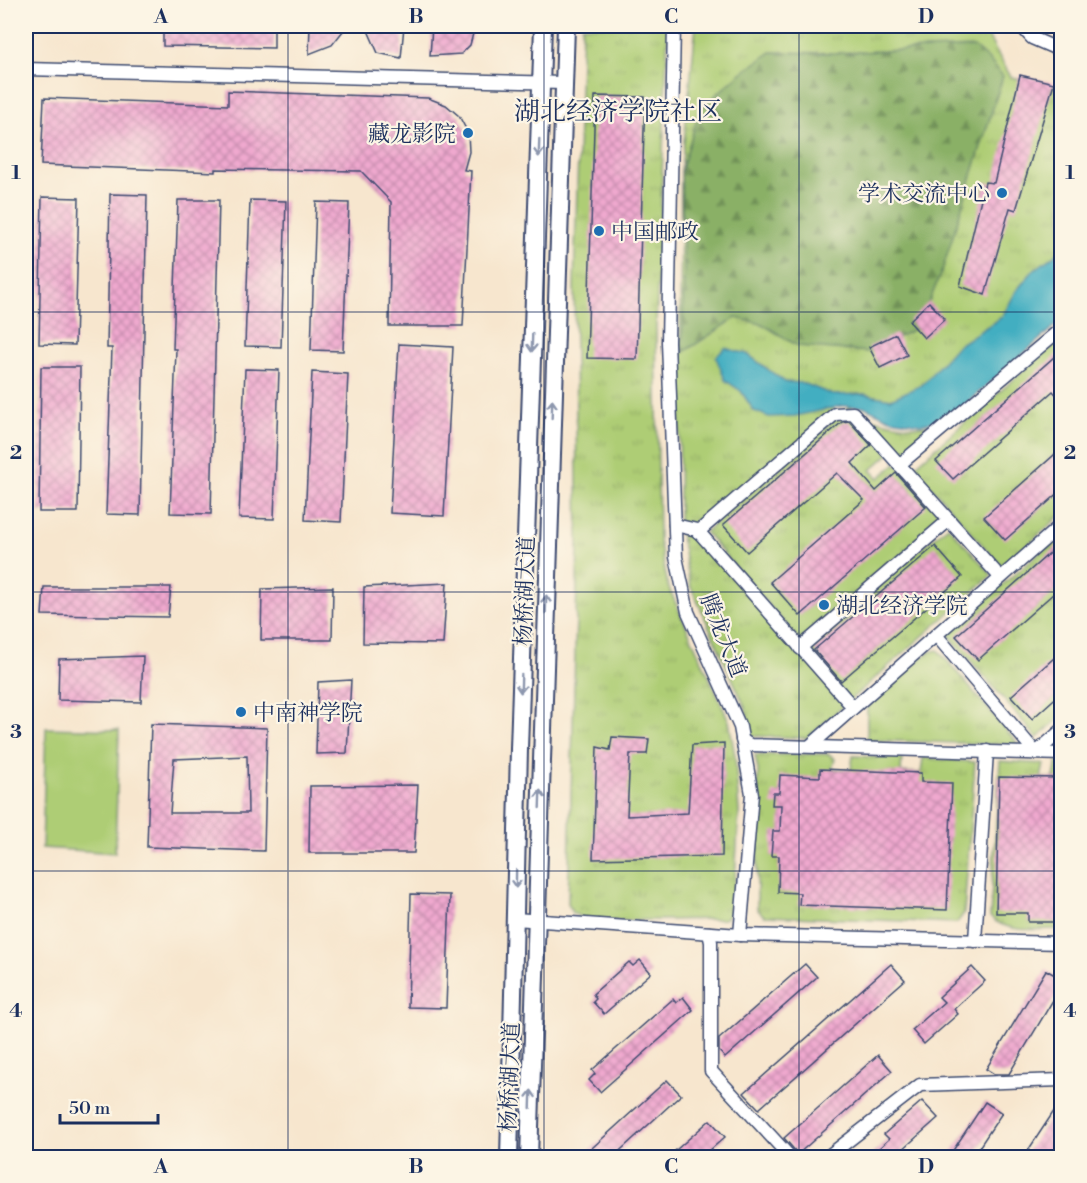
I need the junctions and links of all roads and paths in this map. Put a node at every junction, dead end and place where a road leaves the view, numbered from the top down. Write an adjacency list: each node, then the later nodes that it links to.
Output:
1 (543, 26): 7 (main road, 杨桥湖大道)
2 (566, 26): 8 (main road, 杨桥湖大道)
3 (674, 26): 13 (street, 腾龙大道)
4 (1021, 26): 5 (street)
5 (1062, 51)
6 (26, 69): 7 (street)
7 (541, 83): 8 (street); 25 (main road, 杨桥湖大道, one-way to 25)
8 (563, 83): 26 (main road, 杨桥湖大道, one-way to 8)
9 (1061, 329): 10 (street)
10 (899, 465): 11 (street); 14 (street)
11 (949, 520): 15 (street); 17 (street)
12 (1062, 524): 15 (street)
13 (675, 525): 14 (street); 20 (street, 腾龙大道)
14 (698, 532): 17 (street)
15 (1000, 578): 16 (street)
16 (936, 635): 18 (street); 23 (street)
17 (800, 648): 18 (street)
18 (853, 708): 21 (street)
19 (1062, 730): 23 (street)
20 (742, 740): 21 (street); 28 (street, 腾龙大道)
21 (810, 746): 22 (street)
22 (987, 751): 23 (street); 29 (street)
23 (1036, 753): 24 (street)
24 (1062, 754)
25 (514, 920): 26 (street); 32 (main road, 杨桥湖大道)
26 (536, 922): 27 (street); 33 (main road, 杨桥湖大道, one-way to 26)
27 (709, 933): 28 (street); 34 (street)
28 (740, 935): 29 (street)
29 (975, 941): 30 (street)
30 (1062, 943)
31 (1062, 1080): 35 (street)
32 (509, 1158)
33 (529, 1158)
34 (791, 1158)
35 (826, 1158)

